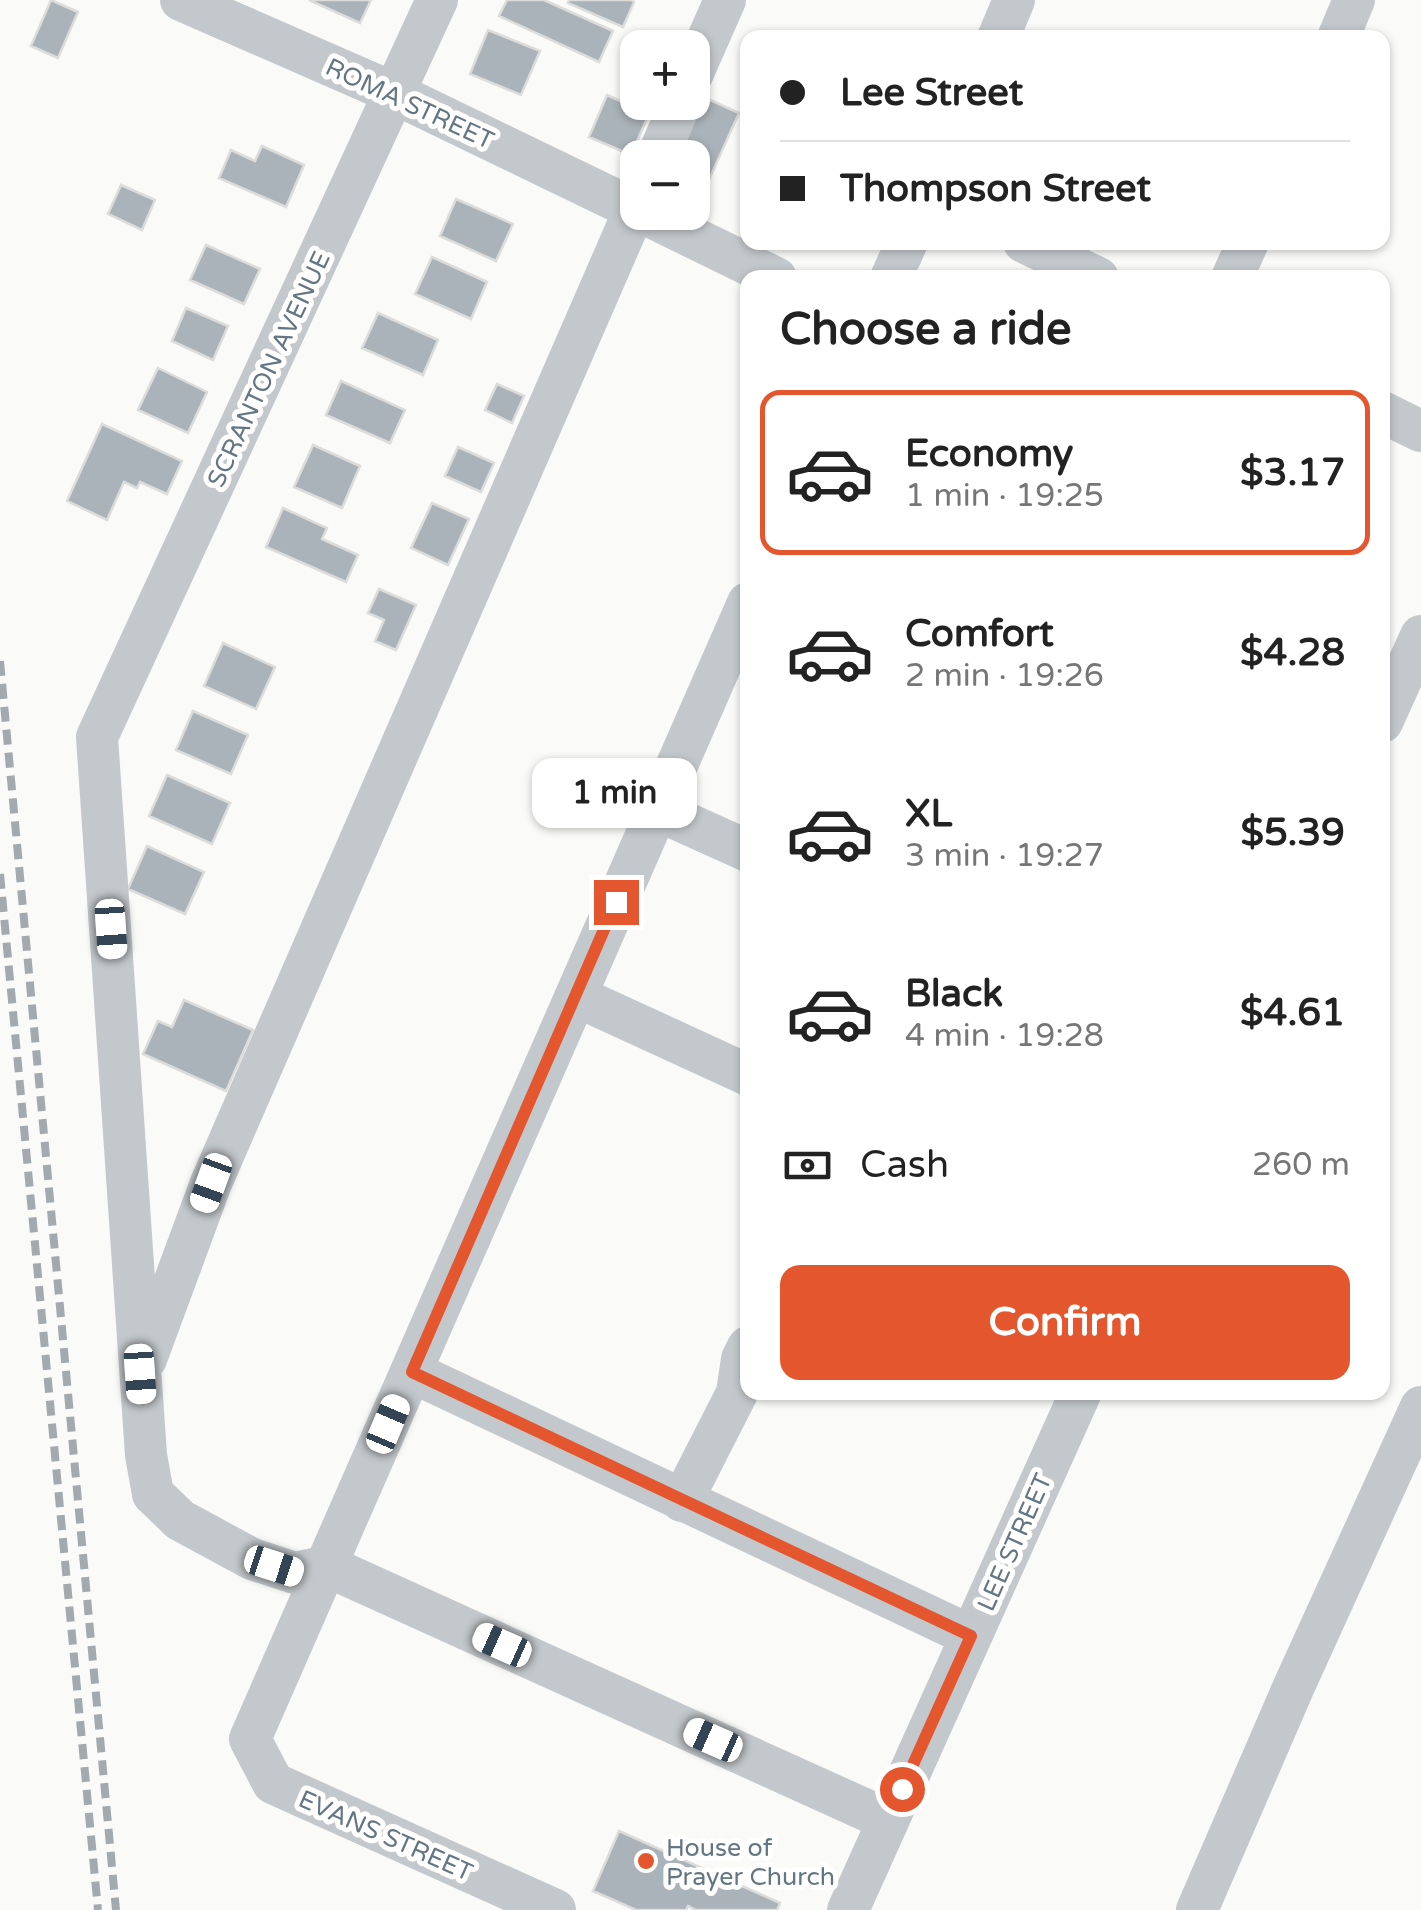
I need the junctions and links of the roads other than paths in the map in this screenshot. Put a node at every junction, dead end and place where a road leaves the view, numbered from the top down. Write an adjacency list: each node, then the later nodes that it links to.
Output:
1 (180, 0): 9 (street, ROMA STREET)
2 (437, 0): 9 (street, SCRANTON AVENUE)
3 (725, 0): 8 (street)
4 (1014, 0): 6 (street)
5 (1354, 0): 7 (street)
6 (1001, 30)
7 (1341, 30)
8 (710, 34)
9 (396, 94): 10 (street, ROMA STREET); 27 (street, SCRANTON AVENUE)
10 (620, 200)
11 (629, 230): 27 (street)
12 (680, 230): 14 (street, ROMA STREET)
13 (1040, 250): 15 (street)
14 (760, 270)
15 (1082, 270)
16 (1390, 416): 17 (street)
17 (1421, 431)
18 (740, 621): 21 (street)
19 (1407, 661): 20 (street)
20 (1390, 702)
21 (657, 810): 22 (street); 23 (street)
22 (740, 847)
23 (576, 996): 24 (street); 25 (street)
24 (740, 1071)
25 (412, 1372): 30 (street); 31 (street)
26 (740, 1373): 30 (street)
27 (140, 1374): 31 (street)
28 (1077, 1400): 32 (street, LEE STREET)
29 (1421, 1408): 36 (street)
30 (682, 1500): 32 (street)
31 (327, 1566): 33 (street); 34 (street, EVANS STREET)
32 (971, 1636): 33 (street, LEE STREET)
33 (888, 1820): 35 (street, LEE STREET)
34 (555, 1910)
35 (848, 1910)
36 (1198, 1910)

